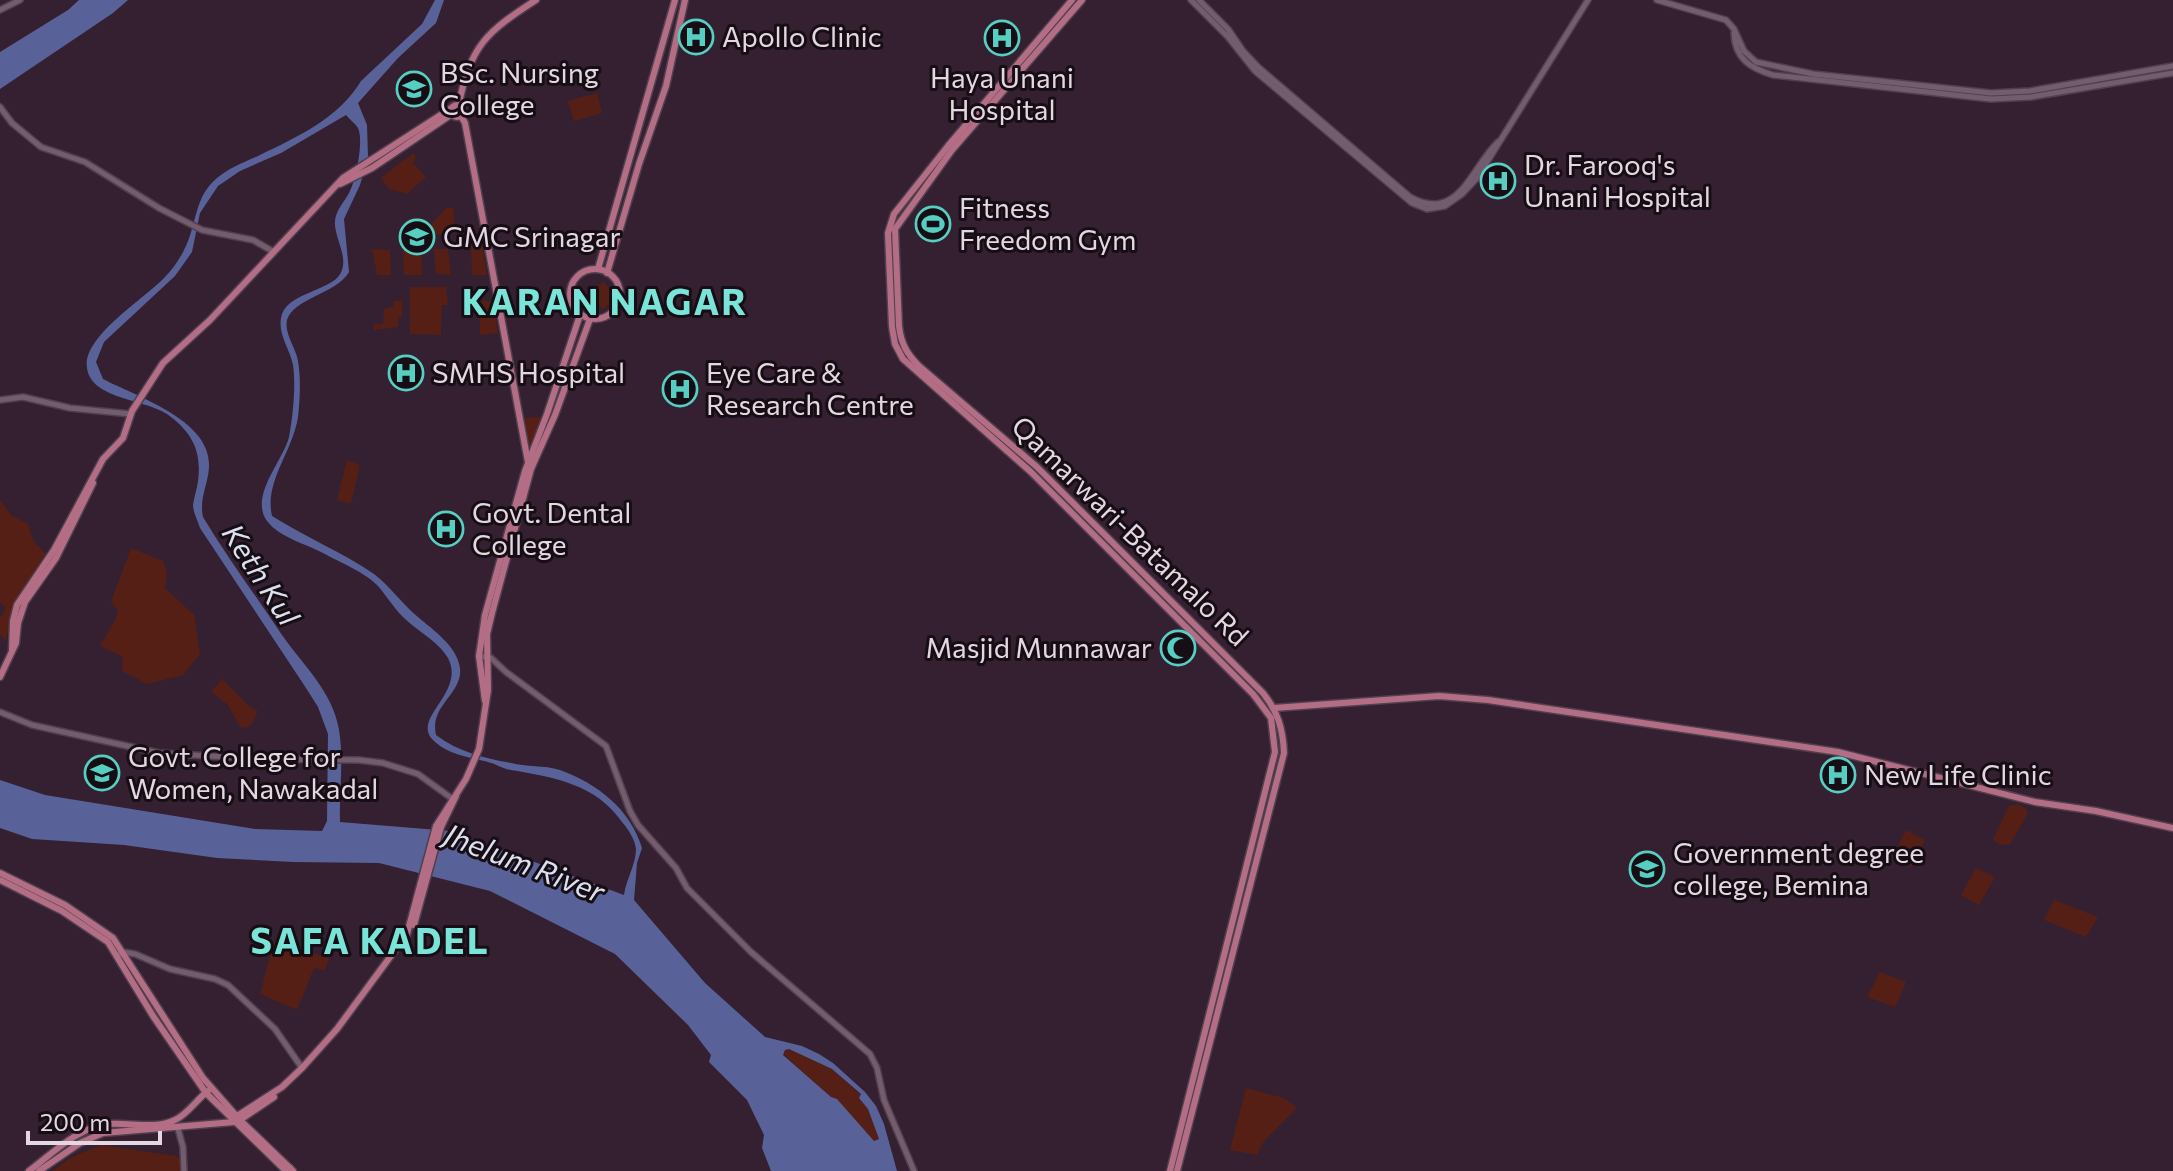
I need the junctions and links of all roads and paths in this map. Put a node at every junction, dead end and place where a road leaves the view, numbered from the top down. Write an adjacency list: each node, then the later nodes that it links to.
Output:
1 (20, 0): 11 (street)
2 (536, 0): 16 (main road)
3 (675, 0): 18 (main road)
4 (685, 0): 19 (main road)
5 (1072, 0): 29 (main road, Qamarwari-Batamalo Rd)
6 (1082, 0): 28 (main road, Qamarwari-Batamalo Rd)
7 (1191, 0): 17 (street)
8 (1199, 0): 17 (street)
9 (1588, 0): 17 (street)
10 (1657, 0): 12 (street)
11 (0, 10)
12 (1734, 29): 13 (street); 14 (street)
13 (2173, 66)
14 (2173, 73)
15 (0, 107): 20 (street)
16 (455, 109): 20 (main road); 27 (main road)
17 (1353, 152)
18 (620, 193): 19 (main road); 21 (main road)
19 (630, 196): 22 (main road)
20 (274, 252): 26 (main road)
21 (598, 269): 22 (main road); 23 (main road)
22 (607, 273): 24 (main road)
23 (580, 315): 24 (main road); 27 (main road)
24 (590, 319): 30 (main road)
25 (0, 400): 26 (street)
26 (131, 412): 33 (main road)
27 (528, 462): 30 (main road)
28 (1200, 630): 29 (main road); 35 (main road, Qamarwari-Batamalo Rd)
29 (1194, 637): 34 (main road, Qamarwari-Batamalo Rd)
30 (483, 656): 31 (main road); 32 (street)
31 (484, 665): 32 (street); 37 (main road)
32 (501, 667): 53 (street)
33 (0, 677)
34 (1253, 694): 35 (main road); 40 (main road, Qamarwari-Batamalo Rd)
35 (1275, 708): 38 (main road); 42 (main road)
36 (0, 712): 37 (street)
37 (454, 798): 43 (main road)
38 (2173, 828)
39 (0, 873): 44 (main road)
40 (1244, 877): 42 (main road); 54 (main road, Qamarwari-Batamalo Rd)
41 (0, 880): 44 (main road)
42 (1252, 883): 55 (main road)
43 (422, 887): 45 (main road); 47 (main road)
44 (120, 953): 45 (street); 46 (main road)
45 (302, 1068): 47 (main road)
46 (209, 1091): 47 (main road); 50 (main road)
47 (237, 1119): 48 (main road); 49 (main road)
48 (178, 1129): 51 (main road); 52 (street)
49 (290, 1170)
50 (29, 1171)
51 (39, 1171)
52 (184, 1171)
53 (914, 1171)
54 (1170, 1171)
55 (1177, 1171)

